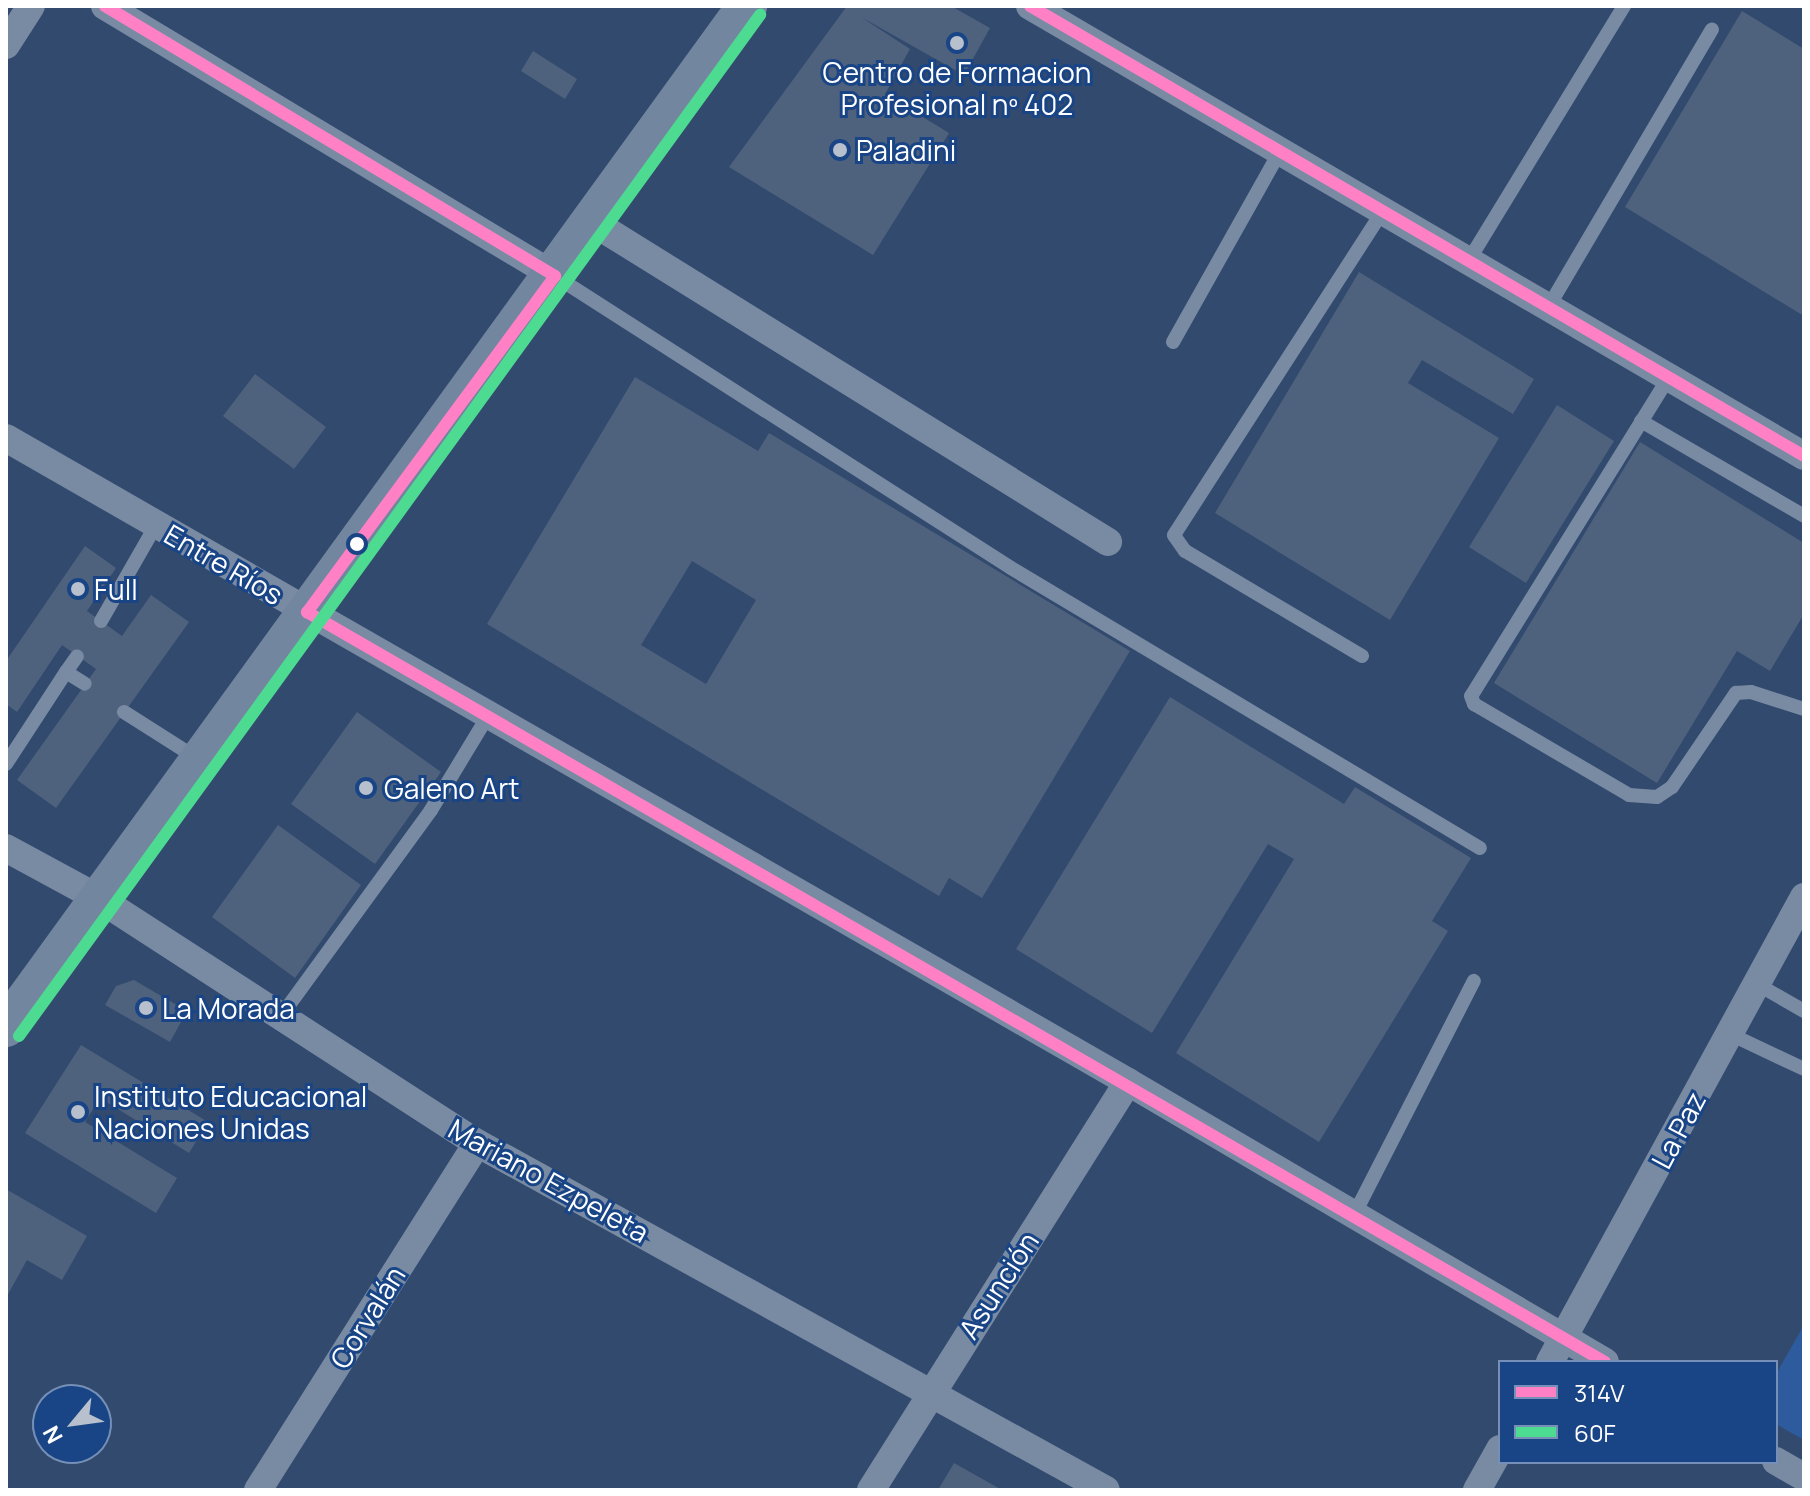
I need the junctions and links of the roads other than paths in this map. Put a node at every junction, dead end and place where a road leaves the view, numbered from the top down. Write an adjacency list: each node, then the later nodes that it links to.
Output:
1 (31, 6): 7 (street)
2 (105, 6): 12 (street)
3 (747, 6): 10 (main road)
4 (1030, 6): 8 (street)
5 (1624, 6): 11 (lane)
6 (1712, 29): 13 (lane)
7 (6, 45)
8 (1280, 151): 9 (street); 14 (lane)
9 (1383, 211): 11 (street); 25 (lane)
10 (594, 223): 12 (main road); 21 (street)
11 (1469, 260): 13 (street)
12 (555, 276): 22 (main road); 34 (lane)
13 (1549, 306): 15 (street)
14 (1173, 342)
15 (1669, 377): 16 (lane); 18 (street)
16 (1641, 421): 19 (lane); 28 (lane)
17 (6, 438): 20 (street, Entre Ríos)
18 (1804, 456)
19 (1804, 516)
20 (156, 525): 22 (street, Entre Ríos); 23 (lane)
21 (1108, 542)
22 (307, 612): 30 (street, Entre Ríos); 31 (main road)
23 (101, 621)
24 (77, 656): 26 (lane)
25 (1362, 656)
26 (66, 672): 27 (lane); 32 (lane)
27 (85, 684)
28 (1804, 709)
29 (124, 712): 31 (lane)
30 (488, 716): 40 (lane); 44 (street, Entre Ríos)
31 (199, 760): 36 (main road)
32 (6, 764)
33 (6, 848): 36 (street, Mariano Ezpeleta)
34 (1480, 848)
35 (1804, 897): 38 (street, La Paz)
36 (98, 898): 40 (street, Mariano Ezpeleta); 41 (main road)
37 (1474, 981): 46 (lane)
38 (1757, 984): 39 (lane); 42 (street, La Paz)
39 (1804, 1011)
40 (281, 1016): 45 (street, Mariano Ezpeleta)
41 (6, 1027)
42 (1730, 1034): 43 (lane); 47 (street, La Paz)
43 (1804, 1069)
44 (1128, 1082): 46 (street, Entre Ríos); 49 (street, Asunción)
45 (477, 1143): 49 (street, Mariano Ezpeleta); 53 (street, Corvalán)
46 (1354, 1215): 47 (street, Entre Ríos)
47 (1556, 1351): 48 (street, Entre Ríos)
48 (1596, 1360)
49 (930, 1389): 54 (street, Asunción); 55 (street, Mariano Ezpeleta)
50 (1498, 1453): 56 (street)
51 (1778, 1462): 52 (street)
52 (1804, 1477)
53 (258, 1490)
54 (871, 1490)
55 (1106, 1490)
56 (1477, 1490)

